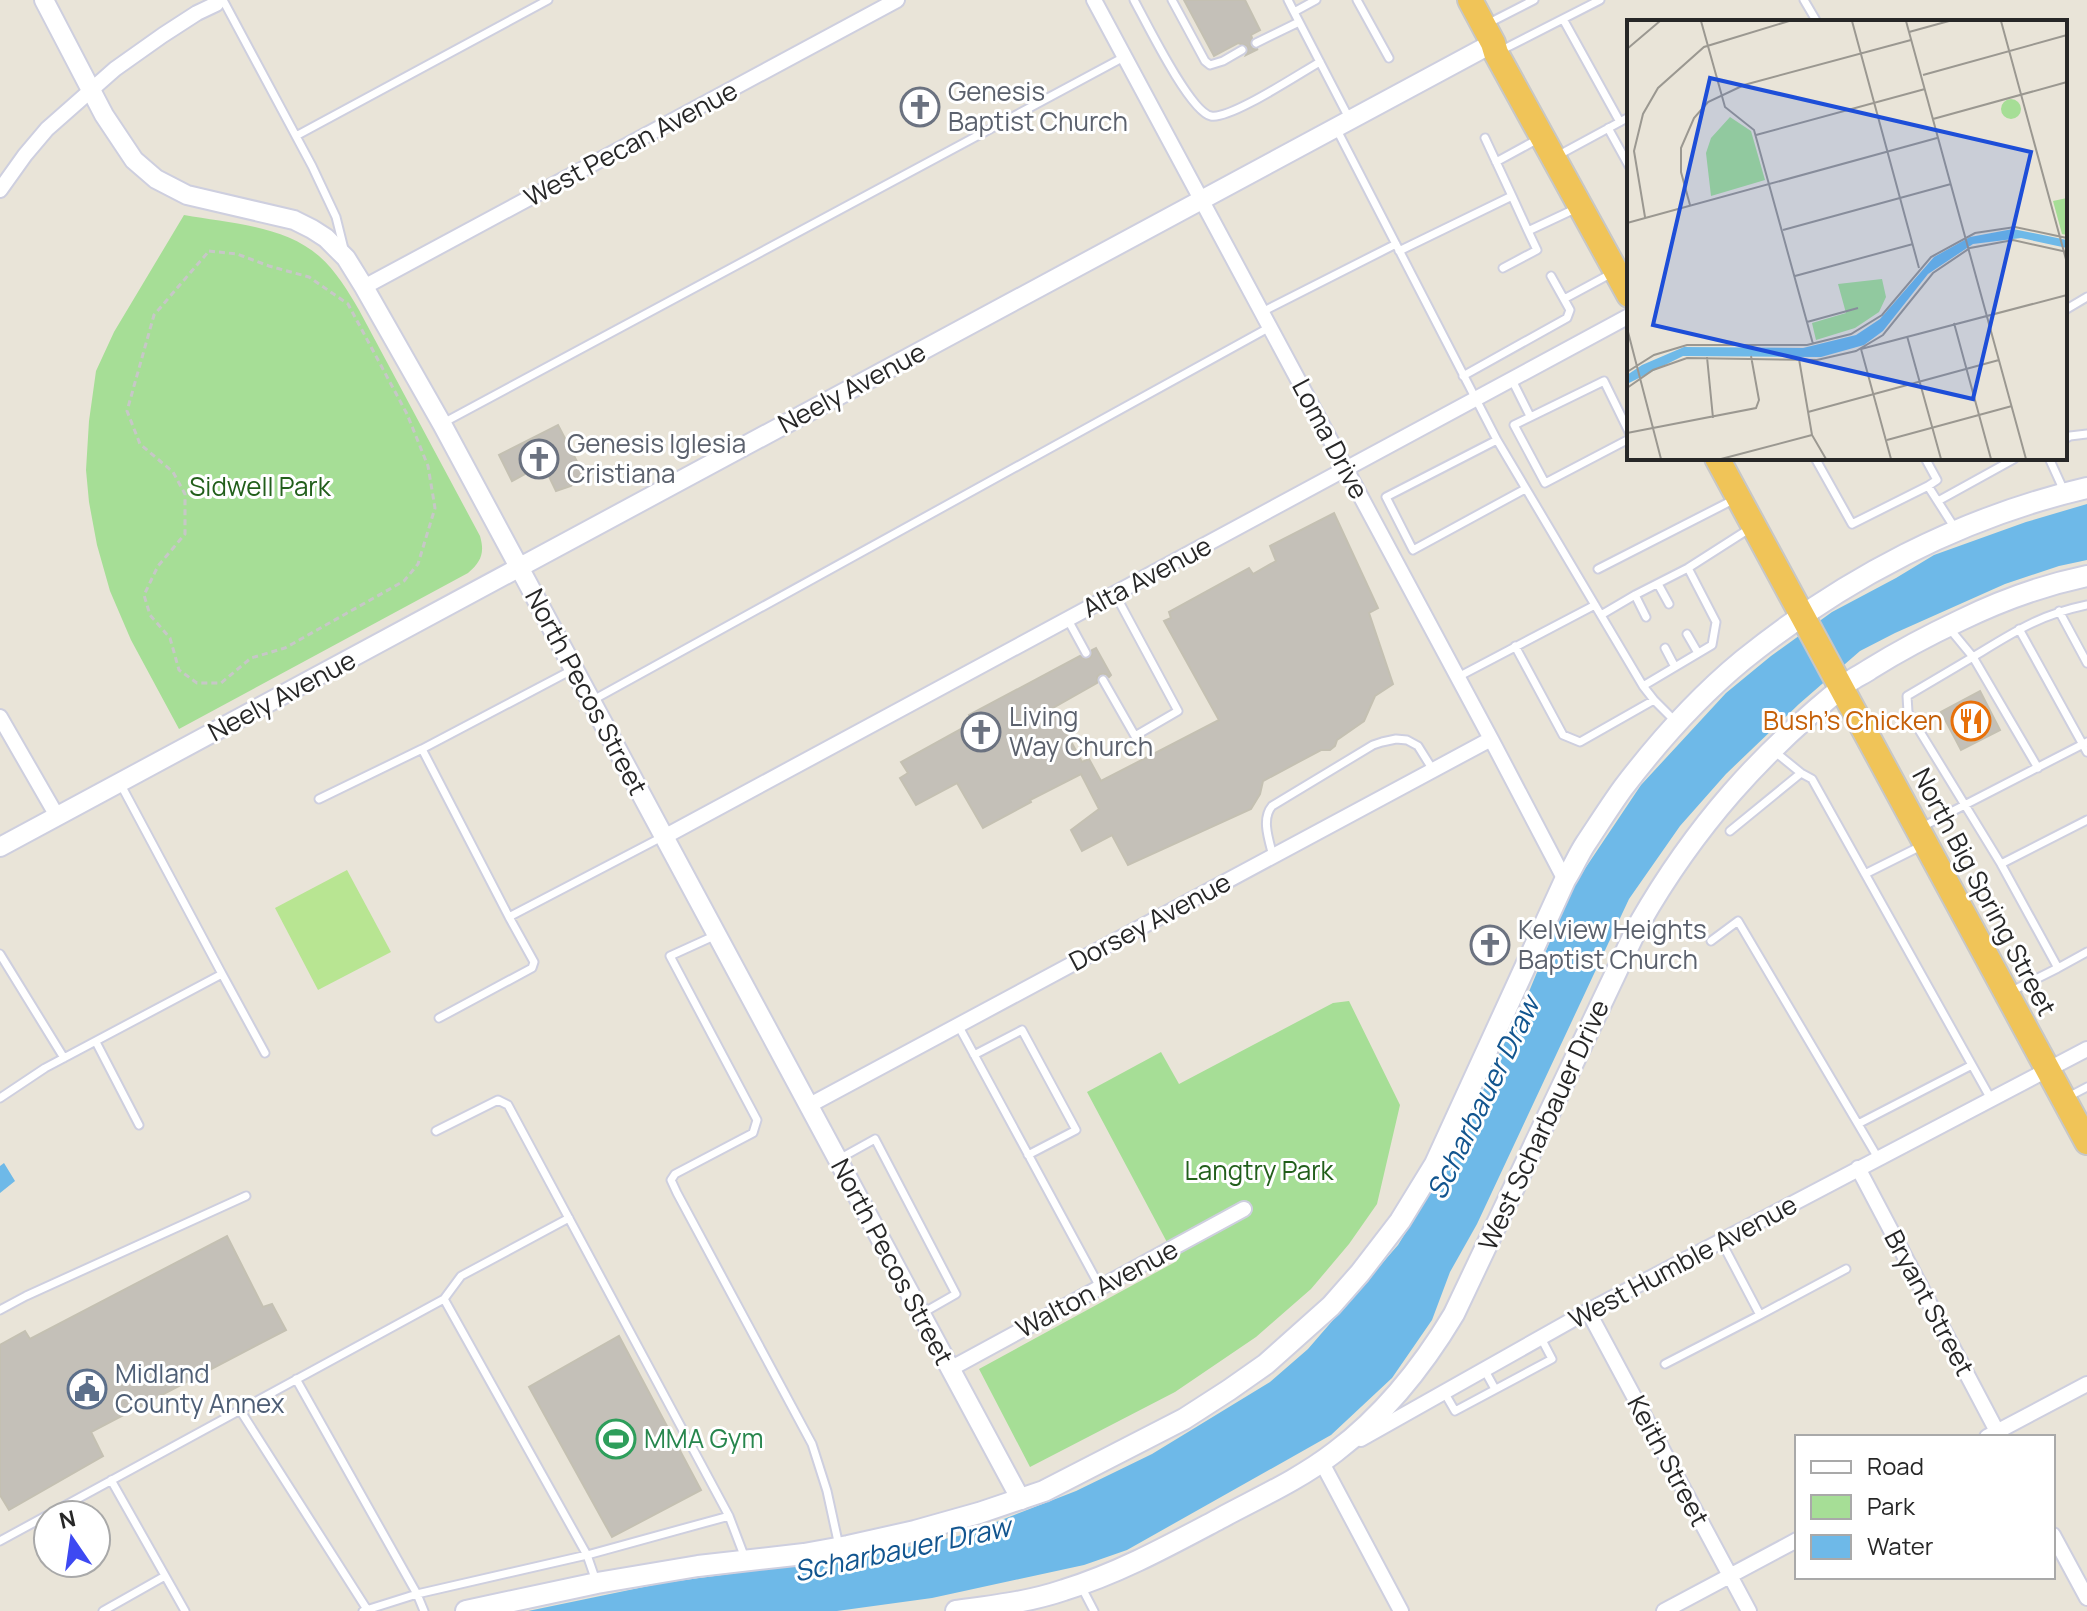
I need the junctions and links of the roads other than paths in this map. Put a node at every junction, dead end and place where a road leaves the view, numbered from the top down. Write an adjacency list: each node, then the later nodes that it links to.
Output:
1 (44, 0): 25 (street, North Pecos Street)
2 (221, 0): 25 (street); 30 (lane)
3 (548, 0): 30 (lane)
4 (897, 0): 45 (street, West Pecan Avenue)
5 (1094, 0): 22 (street, Loma Drive)
6 (1134, 0): 24 (lane)
7 (1172, 0): 21 (lane)
8 (1288, 0): 15 (lane)
9 (1316, 0): 15 (lane)
10 (1357, 0): 23 (lane)
11 (1470, 0): 19 (highway)
12 (1534, 0): 19 (lane)
13 (1600, 0): 16 (lane)
14 (1804, 0): 17 (lane)
15 (1294, 12): 18 (lane)
16 (1563, 19): 19 (lane); 27 (lane)
17 (1816, 20)
18 (1299, 22): 20 (lane); 24 (lane)
19 (1491, 41): 28 (street, Neely Avenue); 32 (highway)
20 (1256, 43)
21 (1242, 50)
22 (1124, 57): 37 (street, Loma Drive); 58 (lane)
23 (1389, 58)
24 (1320, 62): 28 (lane)
25 (90, 91): 35 (street); 41 (street, North Pecos Street)
26 (1627, 118): 27 (lane)
27 (1620, 122): 29 (lane)
28 (1343, 124): 37 (street, Neely Avenue); 40 (lane)
29 (1608, 128): 32 (lane); 33 (lane)
30 (296, 136): 41 (lane)
31 (1485, 138): 34 (lane)
32 (1549, 147): 34 (lane); 38 (highway)
33 (1625, 150)
34 (1496, 162): 36 (lane)
35 (0, 190)
36 (1512, 196): 39 (lane); 40 (lane)
37 (1201, 200): 49 (street, Loma Drive); 78 (street, Neely Avenue)
38 (1581, 206): 39 (lane); 43 (highway)
39 (1528, 231): 42 (lane)
40 (1398, 248): 49 (lane); 52 (lane)
41 (346, 258): 45 (street, North Pecos Street)
42 (1503, 268)
43 (1622, 268): 47 (lane)
44 (1551, 276): 47 (lane)
45 (364, 287): 58 (street, North Pecos Street)
46 (2087, 297): 48 (lane)
47 (1564, 299): 52 (lane)
48 (2067, 309)
49 (1262, 312): 51 (street, Loma Drive)
50 (1627, 317): 53 (street, Alta Avenue)
51 (1270, 327): 69 (street, Loma Drive); 109 (lane)
52 (1463, 376): 54 (lane)
53 (1512, 380): 54 (street, Alta Avenue); 57 (lane)
54 (1475, 400): 62 (lane); 69 (street, Alta Avenue)
55 (1627, 411): 56 (lane)
56 (1620, 414): 57 (lane); 59 (lane)
57 (1530, 416): 63 (lane)
58 (442, 424): 78 (street, North Pecos Street)
59 (1627, 428)
60 (2087, 434): 61 (lane)
61 (2067, 438)
62 (1497, 440): 72 (lane); 72 (lane)
63 (1627, 440)
64 (1718, 460): 74 (highway, North Big Spring Street)
65 (1816, 460): 70 (lane)
66 (1926, 460): 70 (lane)
67 (2012, 460): 75 (lane)
68 (2050, 460): 73 (lane)
69 (1346, 469): 83 (street, Alta Avenue); 104 (street, Loma Drive)
70 (1928, 486): 75 (lane)
71 (2087, 488): 73 (main road)
72 (1525, 489): 86 (lane)
73 (2065, 493): 77 (main road)
74 (1738, 497): 76 (highway, North Big Spring Street); 80 (lane)
75 (1938, 501): 77 (lane)
76 (1754, 526): 79 (lane); 90 (highway, North Big Spring Street)
77 (1956, 531): 90 (main road)
78 (519, 568): 103 (street, North Pecos Street); 119 (street, Neely Avenue)
79 (1688, 568): 82 (lane); 99 (lane)
80 (1598, 569)
81 (2087, 576): 93 (main road, West Scharbauer Drive)
82 (1658, 584): 84 (lane); 85 (lane)
83 (1115, 594): 92 (street, Alta Avenue); 105 (lane)
84 (1635, 595): 89 (lane); 91 (lane)
85 (1669, 604)
86 (1595, 605): 89 (lane); 96 (lane)
87 (2087, 605): 88 (lane)
88 (2059, 611): 94 (lane); 101 (lane)
89 (1601, 615): 106 (lane)
90 (1803, 616): 107 (highway, North Big Spring Street); 111 (main road)
91 (1646, 617)
92 (1068, 619): 98 (lane); 126 (street, Alta Avenue)
93 (1947, 626): 100 (lane); 107 (main road, West Scharbauer Drive)
94 (2019, 629): 100 (lane); 113 (lane)
95 (1687, 634): 99 (lane)
96 (1515, 646): 104 (lane); 108 (lane)
97 (1665, 648): 102 (lane)
98 (1086, 653)
99 (1698, 653): 102 (lane)
100 (1973, 657): 116 (lane); 121 (lane)
101 (2087, 663)
102 (1675, 667): 106 (lane)
103 (574, 669): 109 (street, North Pecos Street); 114 (lane)
104 (1458, 677): 112 (street, Loma Drive)
105 (1103, 680)
106 (1643, 686): 108 (lane)
107 (1842, 688): 115 (main road, West Scharbauer Drive); 125 (highway, North Big Spring Street)
108 (1654, 700): 111 (lane)
109 (591, 701): 126 (street, North Pecos Street)
110 (0, 717): 122 (street)
111 (1677, 724): 131 (main road)
112 (1491, 739): 117 (street, Dorsey Avenue); 131 (street, Loma Drive)
113 (2085, 746): 116 (lane)
114 (422, 749): 120 (lane); 132 (lane)
115 (1772, 749): 118 (lane); 183 (main road, West Scharbauer Drive)
116 (2038, 768): 121 (lane)
117 (1433, 770): 128 (street, Dorsey Avenue); 128 (lane)
118 (1801, 773): 124 (lane); 130 (lane)
119 (120, 783): 122 (street, Neely Avenue); 138 (lane)
120 (319, 799)
121 (1965, 806): 125 (lane); 129 (lane)
122 (57, 816): 127 (street, Neely Avenue)
123 (2087, 820): 129 (lane)
124 (1730, 831)
125 (1922, 836): 130 (lane); 139 (highway, North Big Spring Street)
126 (664, 837): 132 (lane); 133 (street, North Pecos Street)
127 (0, 847)
128 (1273, 856): 141 (street, Dorsey Avenue)
129 (2001, 864): 137 (lane)
130 (1865, 874): 147 (lane)
131 (1565, 880): 185 (main road)
132 (509, 917): 140 (lane)
133 (716, 935): 153 (street, North Pecos Street); 190 (lane)
134 (1711, 941): 154 (lane)
135 (2087, 952): 137 (lane)
136 (0, 954): 146 (lane)
137 (2058, 968): 139 (lane)
138 (222, 974): 142 (lane); 144 (lane)
139 (2007, 994): 148 (highway, North Big Spring Street)
140 (439, 1018)
141 (958, 1025): 145 (lane); 153 (street, Dorsey Avenue)
142 (96, 1042): 146 (lane); 155 (lane)
143 (2087, 1049): 148 (street, West Humble Avenue)
144 (265, 1053)
145 (974, 1055): 158 (lane); 158 (lane)
146 (64, 1058): 150 (lane)
147 (1972, 1065): 151 (lane); 154 (lane)
148 (2048, 1069): 151 (street, West Humble Avenue); 152 (highway, North Big Spring Street)
149 (2087, 1087): 152 (lane)
150 (0, 1098)
151 (1991, 1099): 159 (street, West Humble Avenue)
152 (2064, 1099): 157 (highway, North Big Spring Street)
153 (808, 1106): 160 (street, North Pecos Street)
154 (1858, 1124): 159 (lane)
155 (139, 1125)
156 (436, 1131): 164 (lane)
157 (2087, 1142)
158 (1028, 1155): 167 (lane)
159 (1878, 1158): 161 (street, West Humble Avenue)
160 (837, 1160): 171 (street, North Pecos Street); 171 (lane)
161 (1858, 1168): 165 (street, West Humble Avenue); 182 (street, Bryant Street)
162 (246, 1196): 169 (lane)
163 (1244, 1209): 167 (street, Walton Avenue)
164 (569, 1218): 168 (lane); 186 (lane)
165 (1721, 1241): 170 (street, West Humble Avenue); 172 (lane)
166 (1846, 1269): 172 (lane)
167 (1100, 1288): 175 (street, Walton Avenue)
168 (444, 1299): 177 (lane); 191 (lane)
169 (0, 1310)
170 (1588, 1311): 173 (street, West Humble Avenue); 194 (street, Keith Street)
171 (920, 1314): 175 (street, North Pecos Street)
172 (1760, 1315): 174 (lane)
173 (1541, 1338): 176 (street, West Humble Avenue); 179 (lane)
174 (1665, 1364)
175 (950, 1369): 185 (street, North Pecos Street)
176 (1484, 1369): 179 (lane); 180 (street, West Humble Avenue)
177 (296, 1379): 181 (lane); 197 (lane)
178 (2087, 1384): 182 (street)
179 (1495, 1389): 180 (lane)
180 (1444, 1392): 183 (street, West Humble Avenue)
181 (240, 1410): 184 (lane); 201 (lane)
182 (1995, 1435)
183 (1321, 1461): 196 (main road, West Scharbauer Drive); 206 (street)
184 (111, 1480): 188 (lane); 193 (lane)
185 (1021, 1500): 190 (main road)
186 (729, 1516): 191 (lane); 192 (lane)
187 (2055, 1539): 198 (street)
188 (0, 1541)
189 (1795, 1541): 194 (street)
190 (839, 1547): 192 (main road)
191 (587, 1555): 195 (lane); 197 (lane)
192 (746, 1561): 195 (main road)
193 (165, 1576): 199 (lane); 200 (lane)
194 (1730, 1576): 207 (street); 208 (street, Keith Street)
195 (597, 1583): 203 (main road)
196 (1080, 1584): 204 (main road, West Scharbauer Drive); 205 (lane)
197 (417, 1594): 201 (lane); 202 (lane)
198 (2087, 1598)
199 (103, 1611)
200 (185, 1611)
201 (366, 1611)
202 (424, 1611)
203 (466, 1611)
204 (956, 1611)
205 (1094, 1611)
206 (1401, 1611)
207 (1664, 1611)
208 (1749, 1611)

